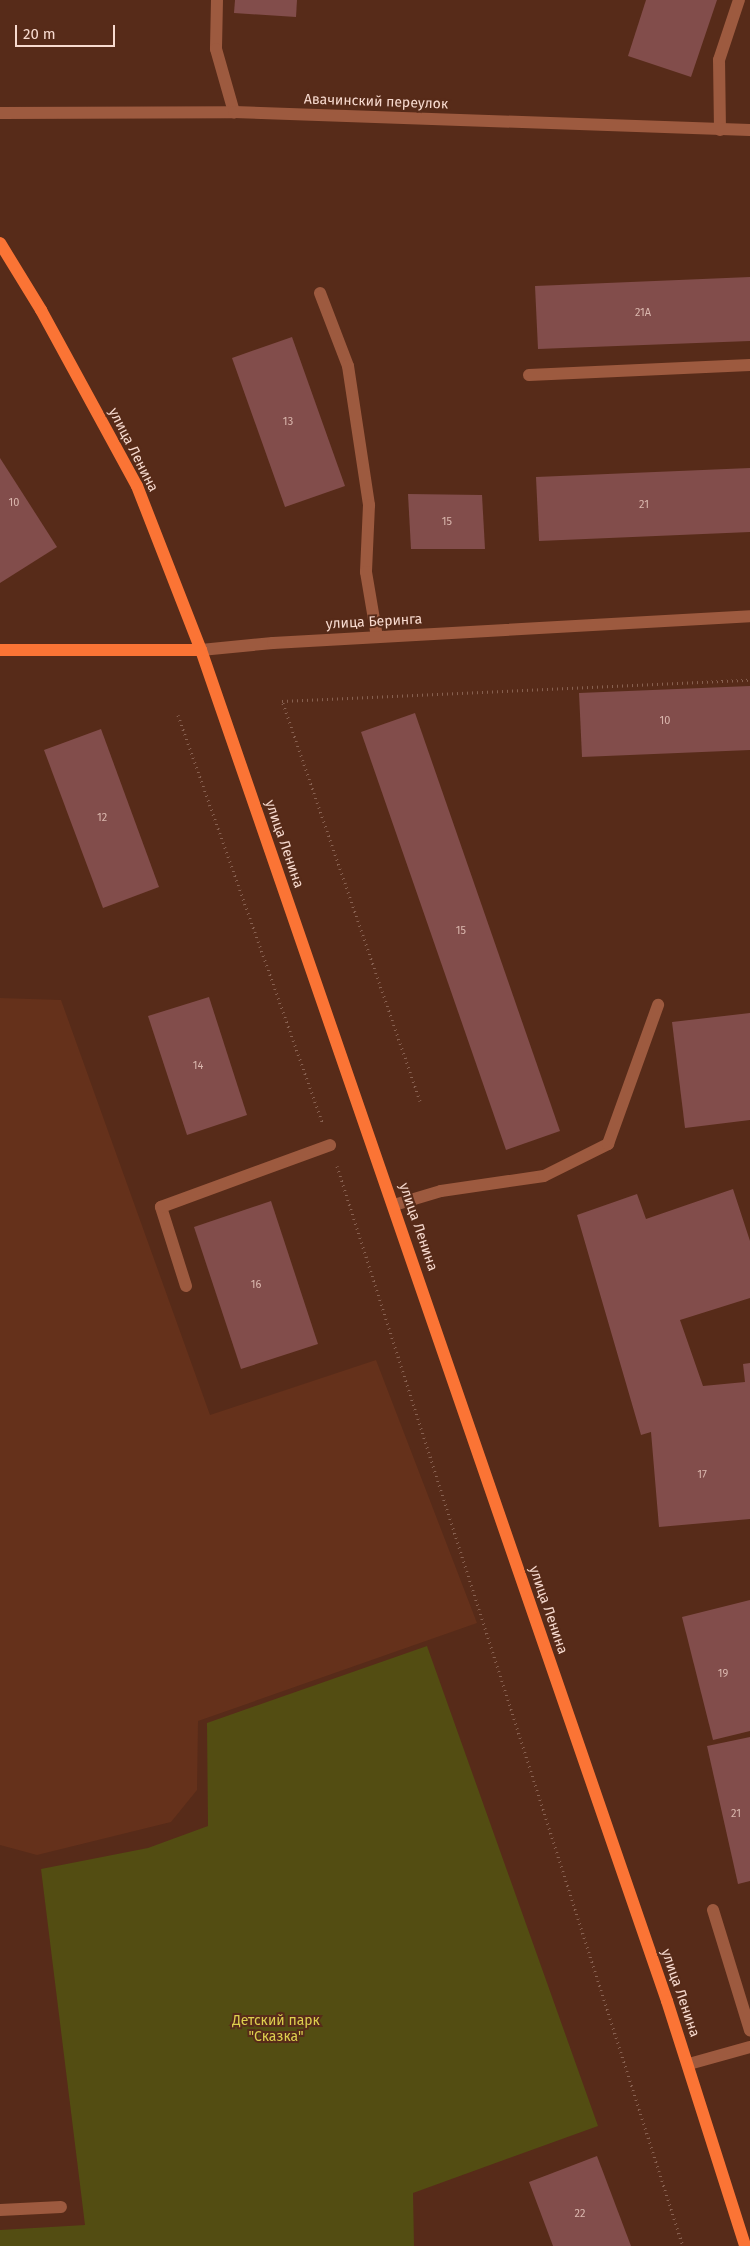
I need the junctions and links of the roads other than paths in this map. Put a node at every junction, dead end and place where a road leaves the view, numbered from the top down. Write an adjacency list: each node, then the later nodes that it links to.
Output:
1 (217, 0): 3 (street)
2 (739, 0): 5 (street)
3 (234, 112): 4 (street, Авачинский переулок); 5 (street, Авачинский переулок)
4 (0, 113)
5 (720, 130): 6 (street, Авачинский переулок)
6 (750, 130)
7 (0, 243): 14 (main road, улица Ленина)
8 (320, 293): 12 (street)
9 (750, 364): 10 (street)
10 (529, 375)
11 (750, 616): 12 (street, улица Беринга)
12 (377, 637): 14 (street, улица Беринга)
13 (0, 650): 14 (main road, улица Беринга)
14 (201, 650): 17 (main road, улица Ленина)
15 (658, 1005): 17 (street)
16 (330, 1144): 18 (street)
17 (394, 1205): 22 (main road, улица Ленина)
18 (186, 1286)
19 (713, 1910): 20 (street)
20 (750, 2030)
21 (750, 2047): 22 (street)
22 (688, 2064): 25 (main road, улица Ленина)
23 (61, 2207): 24 (street)
24 (0, 2210)
25 (745, 2246)

